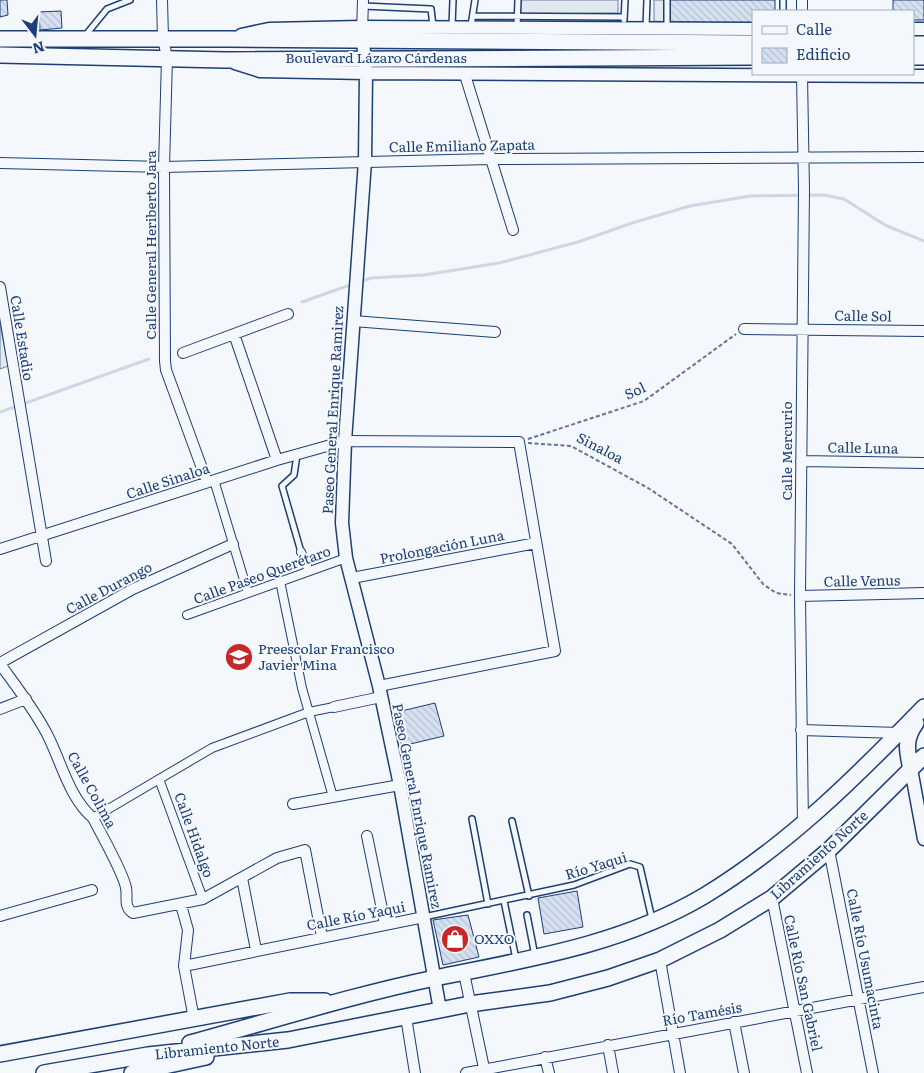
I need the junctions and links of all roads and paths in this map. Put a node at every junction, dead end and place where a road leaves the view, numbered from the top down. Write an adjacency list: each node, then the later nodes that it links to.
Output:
1 (130, 0): 20 (lane)
2 (162, 0): 18 (street, Calle General Heriberto Jara)
3 (454, 0): 13 (lane)
4 (475, 0): 10 (lane)
5 (518, 0): 11 (lane)
6 (625, 0): 17 (lane)
7 (647, 0): 21 (lane)
8 (667, 0): 14 (lane)
9 (362, 3): 12 (lane); 16 (street)
10 (472, 21): 11 (street); 13 (street)
11 (517, 22): 17 (street)
12 (433, 27): 13 (street); 16 (street)
13 (452, 27)
14 (667, 29): 15 (street); 21 (street)
15 (752, 29)
16 (362, 34): 17 (main road, Boulevard Lázaro Cárdenas); 18 (main road, Boulevard Lázaro Cárdenas); 26 (street, Paseo General Enrique Ramirez)
17 (624, 36): 21 (main road, Boulevard Lázaro Cárdenas); 26 (main road, Boulevard Lázaro Cárdenas); 30 (lane)
18 (163, 38): 20 (main road, Boulevard Lázaro Cárdenas); 25 (street, Calle General Heriberto Jara)
19 (0, 39): 20 (main road, Boulevard Lázaro Cárdenas)
20 (82, 39)
21 (645, 43): 22 (main road, Boulevard Lázaro Cárdenas); 24 (main road, Boulevard Lázaro Cárdenas); 31 (lane)
22 (752, 43)
23 (0, 55): 25 (main road, Boulevard Lázaro Cárdenas)
24 (752, 57)
25 (167, 58): 27 (main road, Boulevard Lázaro Cárdenas); 39 (street, Calle General Heriberto Jara)
26 (364, 58): 27 (main road, Boulevard Lázaro Cárdenas); 28 (street, Paseo General Enrique Ramirez)
27 (226, 60): 28 (street)
28 (366, 74): 29 (street); 37 (street, Paseo General Enrique Ramirez)
29 (465, 75): 30 (street); 35 (street)
30 (622, 75): 31 (street)
31 (640, 75): 32 (street)
32 (802, 75): 33 (street); 36 (street, Calle Mercurio)
33 (924, 76)
34 (924, 158): 36 (street, Calle Emiliano Zapata)
35 (490, 159): 36 (street, Calle Emiliano Zapata); 37 (street, Calle Emiliano Zapata); 40 (street)
36 (804, 159): 45 (street, Calle Mercurio)
37 (365, 161): 39 (street, Calle Emiliano Zapata); 43 (street, Paseo General Enrique Ramirez)
38 (0, 163): 39 (street, Calle Emiliano Zapata)
39 (164, 167): 56 (street, Calle General Heriberto Jara)
40 (513, 230)
41 (0, 287): 57 (street, Calle Estadio)
42 (288, 314): 48 (street)
43 (354, 321): 47 (street); 50 (street, Paseo General Enrique Ramirez)
44 (744, 329): 45 (street, Calle Sol); 51 (path, Sol)
45 (802, 329): 46 (street, Calle Sol); 54 (street, Calle Mercurio)
46 (924, 331)
47 (494, 332)
48 (234, 334): 49 (street); 53 (street)
49 (183, 353)
50 (345, 441): 51 (street); 52 (street, Calle Sinaloa); 62 (street, Paseo General Enrique Ramirez)
51 (519, 442): 58 (street); 69 (path, Sinaloa)
52 (297, 455): 53 (street, Calle Sinaloa); 61 (lane)
53 (277, 460): 56 (street, Calle Sinaloa)
54 (801, 461): 55 (street, Calle Luna); 69 (street, Calle Mercurio)
55 (924, 463)
56 (211, 481): 57 (street, Calle Sinaloa); 59 (street)
57 (43, 536): 60 (street, Calle Sinaloa); 63 (street, Calle Estadio)
58 (536, 543): 65 (street, Prolongación Luna); 72 (street)
59 (234, 544): 67 (street); 71 (street, Calle Durango)
60 (0, 550)
61 (301, 552): 64 (street)
62 (346, 558): 64 (street, Calle Paseo Querétaro); 65 (street, Paseo General Enrique Ramirez)
63 (46, 561)
64 (309, 571): 66 (street, Calle Paseo Querétaro)
65 (352, 578): 72 (street, Paseo General Enrique Ramirez)
66 (280, 581): 67 (street, Calle Paseo Querétaro); 77 (street)
67 (248, 593): 70 (street, Calle Paseo Querétaro)
68 (924, 593): 69 (street, Calle Venus)
69 (800, 596): 79 (street, Calle Mercurio)
70 (187, 616)
71 (0, 663): 73 (street, Calle Colima)
72 (380, 692): 74 (street); 84 (street, Paseo General Enrique Ramirez)
73 (26, 699): 76 (street); 88 (street, Calle Colima)
74 (334, 707): 77 (street)
75 (924, 708): 80 (main road, Libramiento Norte)
76 (0, 709)
77 (309, 712): 83 (street); 85 (street)
78 (924, 715): 82 (main road)
79 (801, 730): 80 (street); 91 (street, Calle Mercurio)
80 (899, 734): 91 (main road, Libramiento Norte)
81 (924, 756): 82 (main road, Libramiento Norte)
82 (911, 769): 87 (street); 94 (main road, Libramiento Norte)
83 (159, 779): 88 (street); 99 (street, Calle Hidalgo)
84 (400, 785): 85 (street); 105 (street, Paseo General Enrique Ramirez)
85 (333, 797): 86 (street)
86 (293, 804)
87 (921, 808): 93 (street)
88 (94, 818): 102 (street, Calle Colima)
89 (472, 819): 101 (lane)
90 (512, 820): 97 (lane)
91 (803, 826): 106 (main road, Libramiento Norte)
92 (367, 836): 107 (street)
93 (924, 839)
94 (829, 850): 98 (main road, Libramiento Norte); 117 (street, Calle Río Usumacinta)
95 (242, 878): 99 (street); 108 (street); 109 (street)
96 (92, 890): 104 (street)
97 (529, 896): 100 (lane, Río Yaqui); 106 (lane, Río Yaqui)
98 (772, 898): 111 (main road, Libramiento Norte); 121 (street, Calle Río San Gabriel)
99 (203, 899): 102 (street)
100 (504, 902): 101 (lane, Calle Río Yaqui); 112 (lane)
101 (488, 904): 105 (lane, Calle Río Yaqui)
102 (181, 905): 113 (street)
103 (526, 915): 110 (lane)
104 (0, 916)
105 (424, 917): 107 (street, Calle Río Yaqui); 115 (street, Paseo General Enrique Ramirez)
106 (652, 922): 110 (main road, Libramiento Norte)
107 (385, 924): 108 (street, Calle Río Yaqui)
108 (322, 937): 109 (street, Calle Río Yaqui)
109 (256, 950): 113 (street, Calle Río Yaqui)
110 (536, 959): 112 (main road, Libramiento Norte)
111 (660, 960): 119 (main road, Libramiento Norte); 125 (street)
112 (517, 962): 114 (main road, Libramiento Norte)
113 (184, 966): 123 (street)
114 (464, 973): 115 (main road, Libramiento Norte); 119 (street)
115 (434, 978): 118 (main road, Libramiento Norte); 120 (street, Paseo General Enrique Ramirez)
116 (924, 987): 117 (street, Río Tamésis)
117 (859, 998): 121 (street, Río Tamésis); 141 (street, Calle Río Usumacinta)
118 (344, 1001): 123 (main road); 129 (main road, Libramiento Norte)
119 (470, 1004): 120 (main road, Libramiento Norte); 131 (street)
120 (440, 1010): 122 (main road, Libramiento Norte)
121 (795, 1011): 124 (street, Río Tamésis); 140 (street, Calle Río San Gabriel)
122 (406, 1017): 126 (main road, Libramiento Norte); 134 (street)
123 (194, 1019): 128 (main road)
124 (734, 1022): 125 (street, Río Tamésis); 139 (street)
125 (672, 1033): 127 (street, Río Tamésis); 138 (street)
126 (288, 1040): 129 (main road, Libramiento Norte); 133 (main road)
127 (608, 1045): 130 (street, Río Tamésis); 137 (street)
128 (0, 1054)
129 (148, 1055): 132 (main road)
130 (545, 1058): 131 (street, Río Tamésis); 136 (street)
131 (484, 1071): 135 (street, Río Tamésis)
132 (44, 1073)
133 (132, 1073)
134 (415, 1073)
135 (466, 1073)
136 (548, 1073)
137 (613, 1073)
138 (680, 1073)
139 (744, 1073)
140 (807, 1073)
141 (873, 1073)

